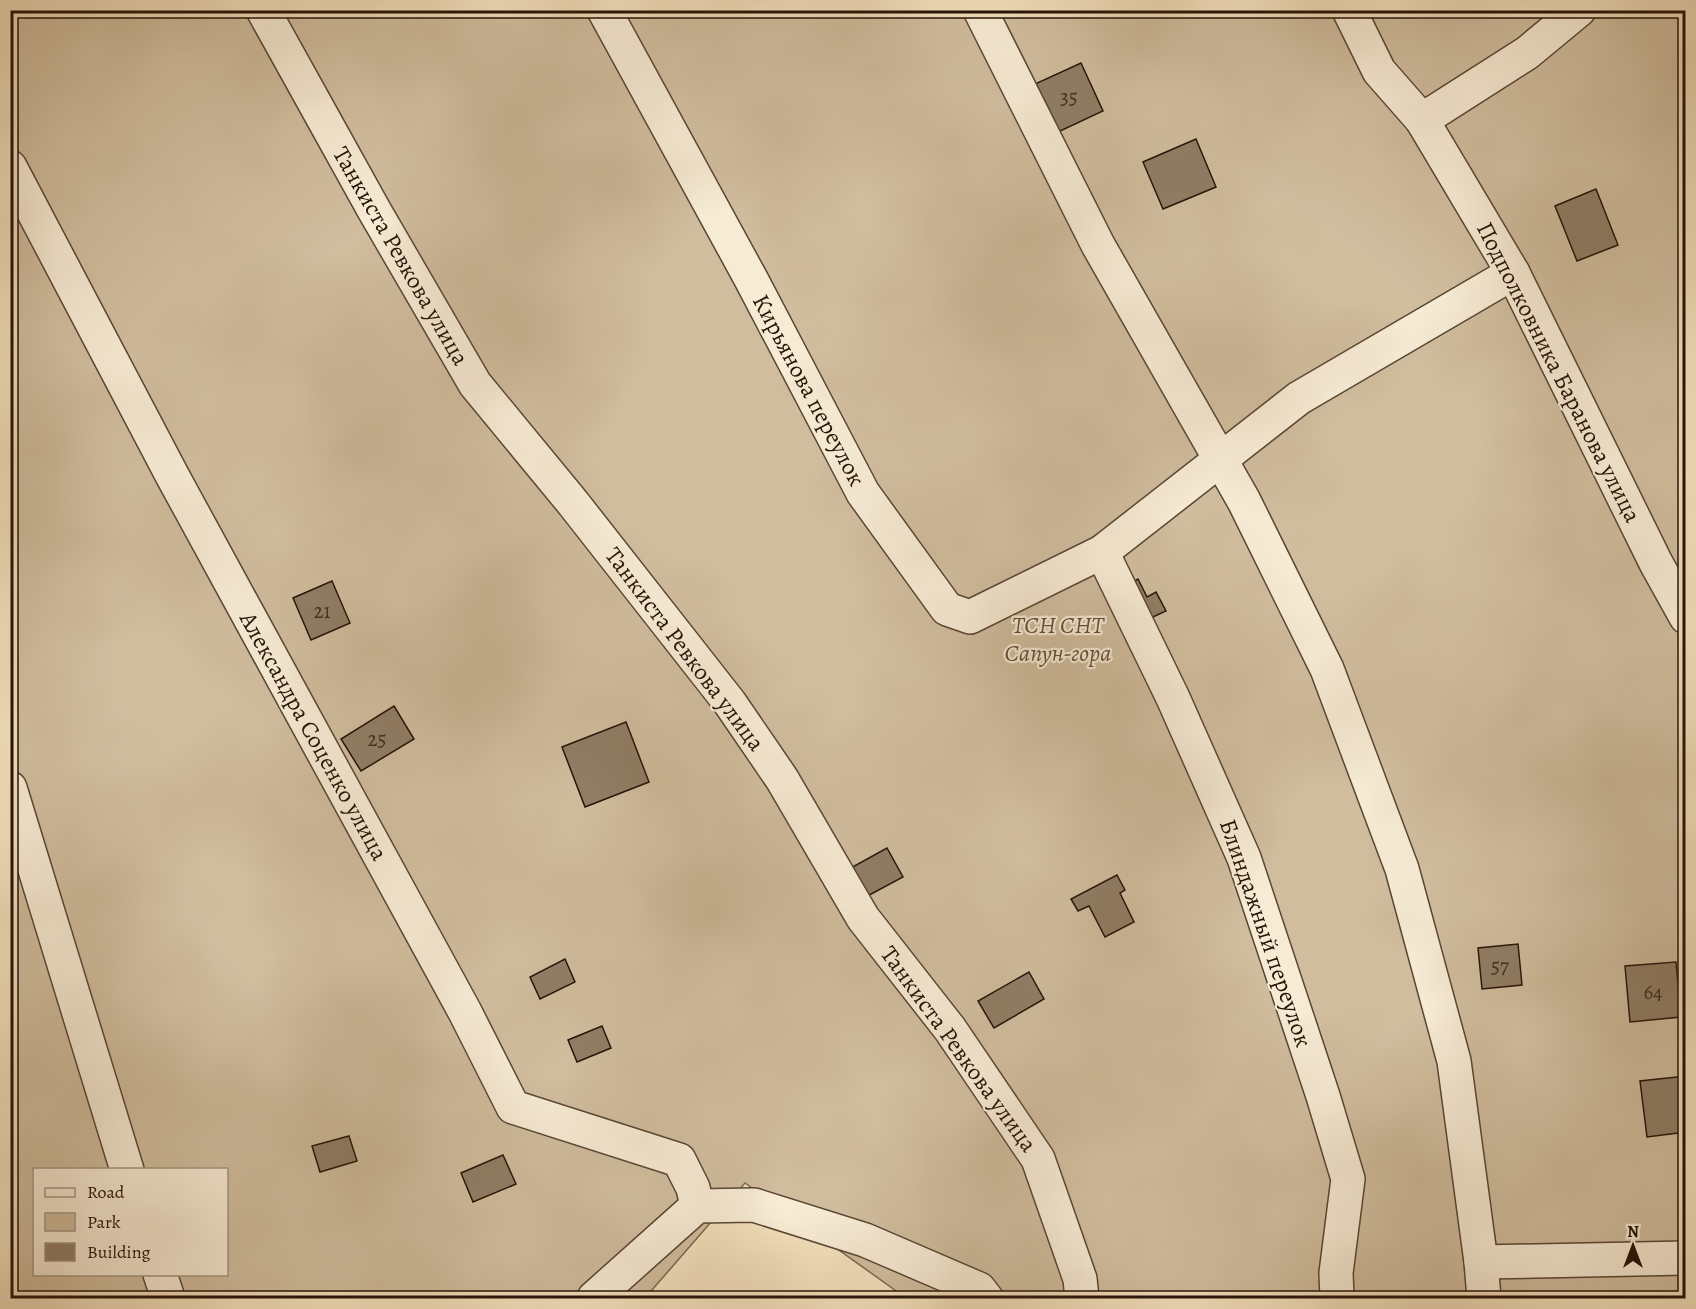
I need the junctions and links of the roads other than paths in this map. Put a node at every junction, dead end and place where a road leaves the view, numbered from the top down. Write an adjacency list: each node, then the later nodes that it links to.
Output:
1 (263, 10): 21 (lane, Танкиста Ревкова улица)
2 (604, 10): 10 (lane, Кирьянова переулок)
3 (980, 10): 9 (lane)
4 (1349, 10): 6 (lane, Подполковника Баранова улица)
5 (1579, 10): 6 (lane)
6 (1422, 120): 8 (lane, Подполковника Баранова улица)
7 (10, 167): 14 (lane, Александра Соценко улица)
8 (1513, 273): 9 (lane, Кирьянова переулок); 11 (lane, Подполковника Баранова улица)
9 (1221, 460): 10 (lane, Кирьянова переулок); 16 (lane)
10 (1102, 552): 22 (lane, Блиндажный переулок)
11 (1686, 617)
12 (10, 788): 13 (lane)
13 (126, 1168)
14 (697, 1206): 19 (lane); 20 (lane)
15 (1686, 1258): 16 (lane)
16 (1480, 1262): 23 (lane)
17 (160, 1276): 18 (lane)
18 (168, 1299)
19 (594, 1299)
20 (986, 1299)
21 (1082, 1299)
22 (1337, 1299)
23 (1484, 1299)

